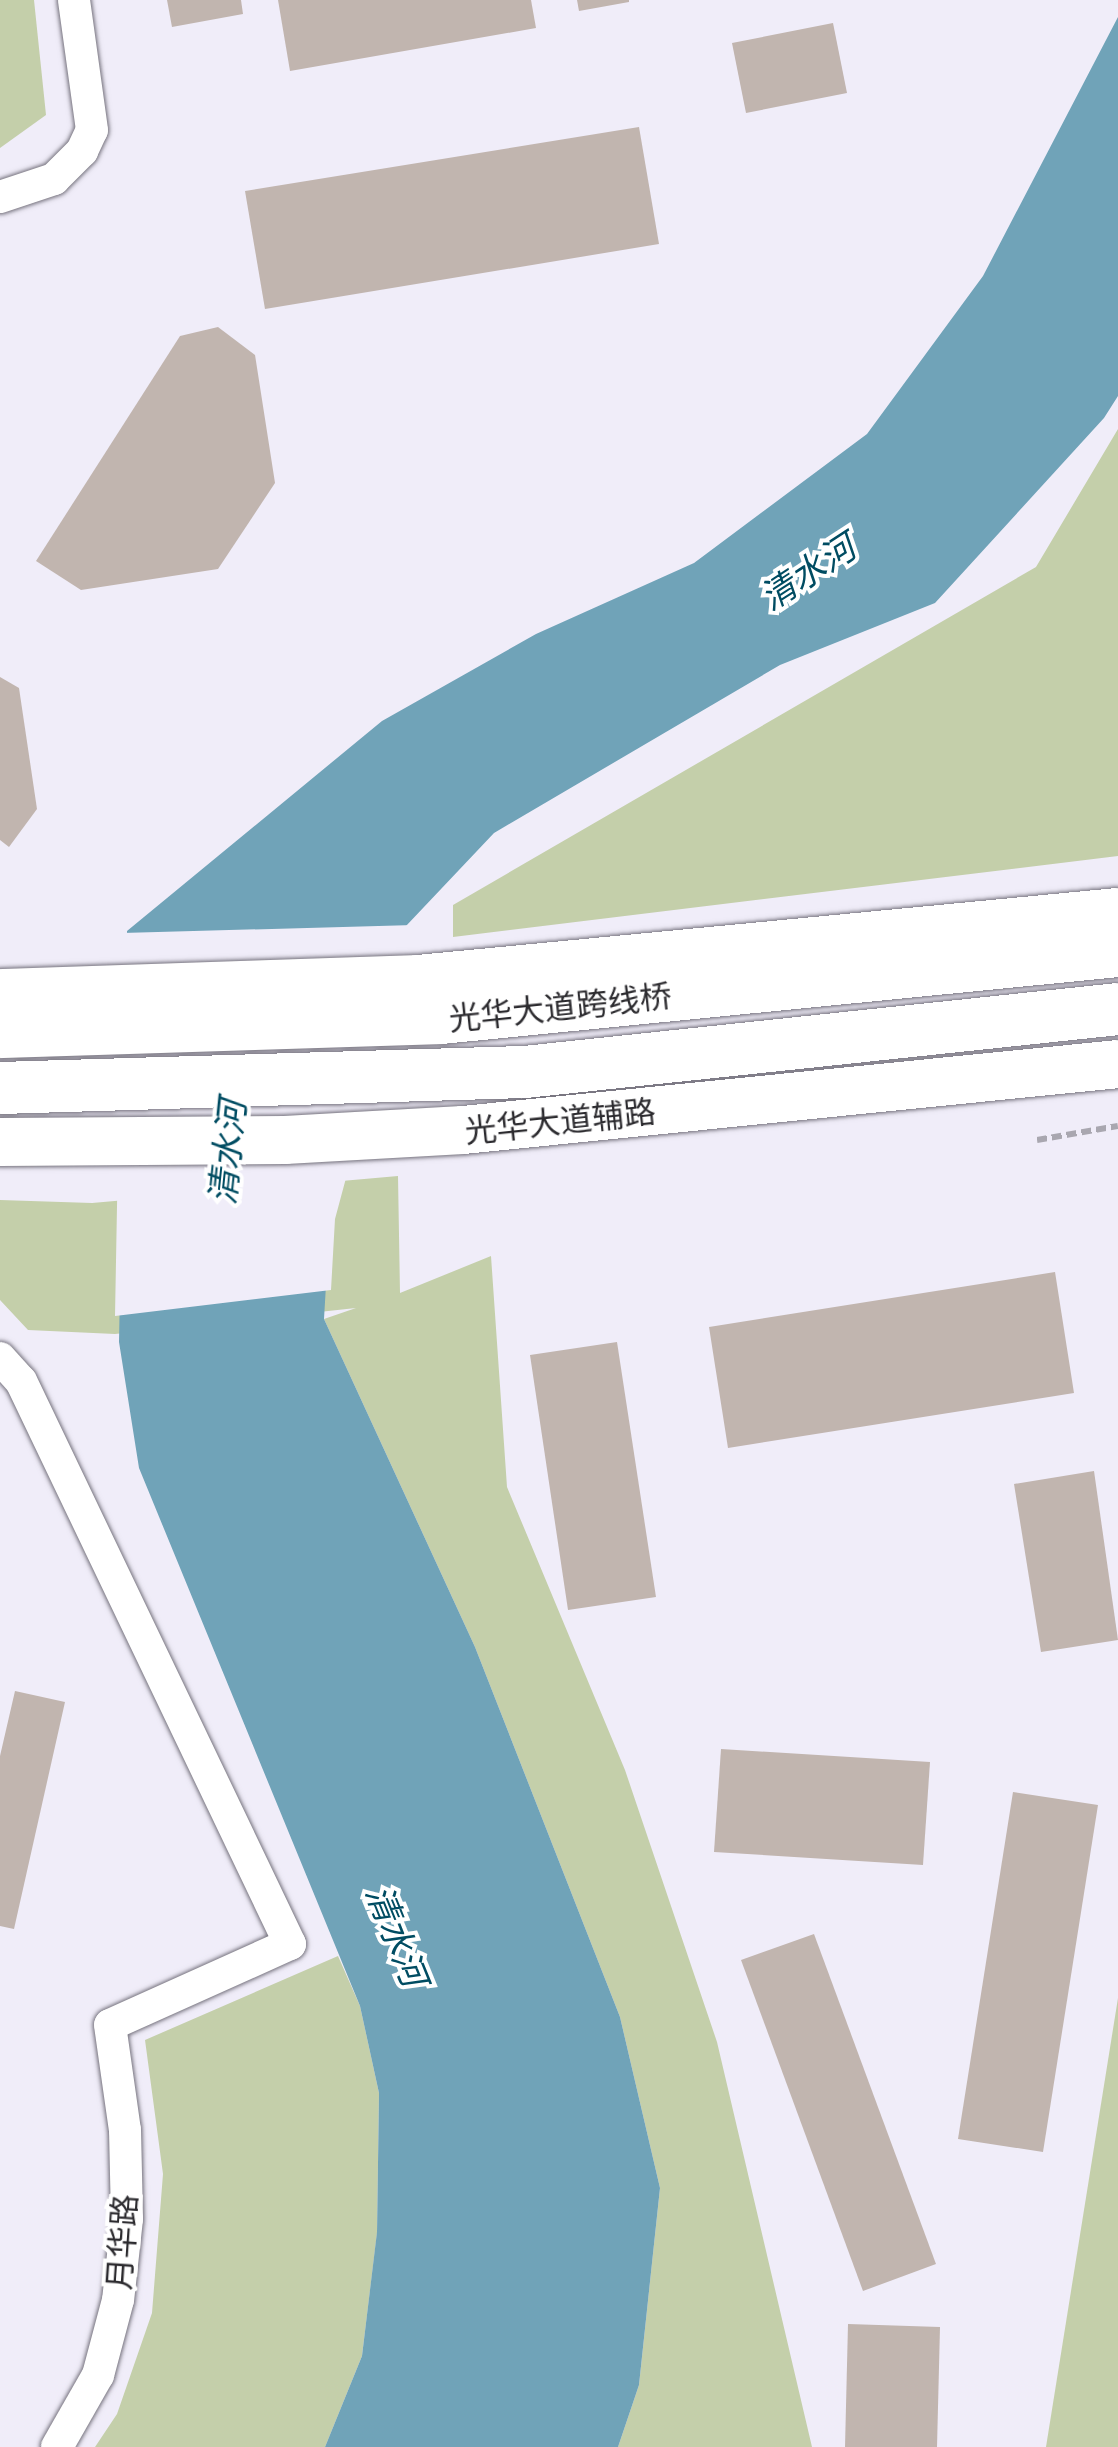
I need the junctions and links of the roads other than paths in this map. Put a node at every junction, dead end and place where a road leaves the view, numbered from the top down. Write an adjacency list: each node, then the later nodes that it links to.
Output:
1 (74, 0): 2 (street)
2 (0, 196)
3 (1118, 912): 5 (street)
4 (1118, 951): 7 (main road, 光华大道跨线桥)
5 (0, 993)
6 (1118, 1009): 9 (main road, 光华大道跨线桥)
7 (0, 1032)
8 (1118, 1064): 10 (street, 光华大道辅路)
9 (0, 1088)
10 (0, 1142)
11 (0, 1358): 12 (street, 月华路)
12 (57, 2447)

